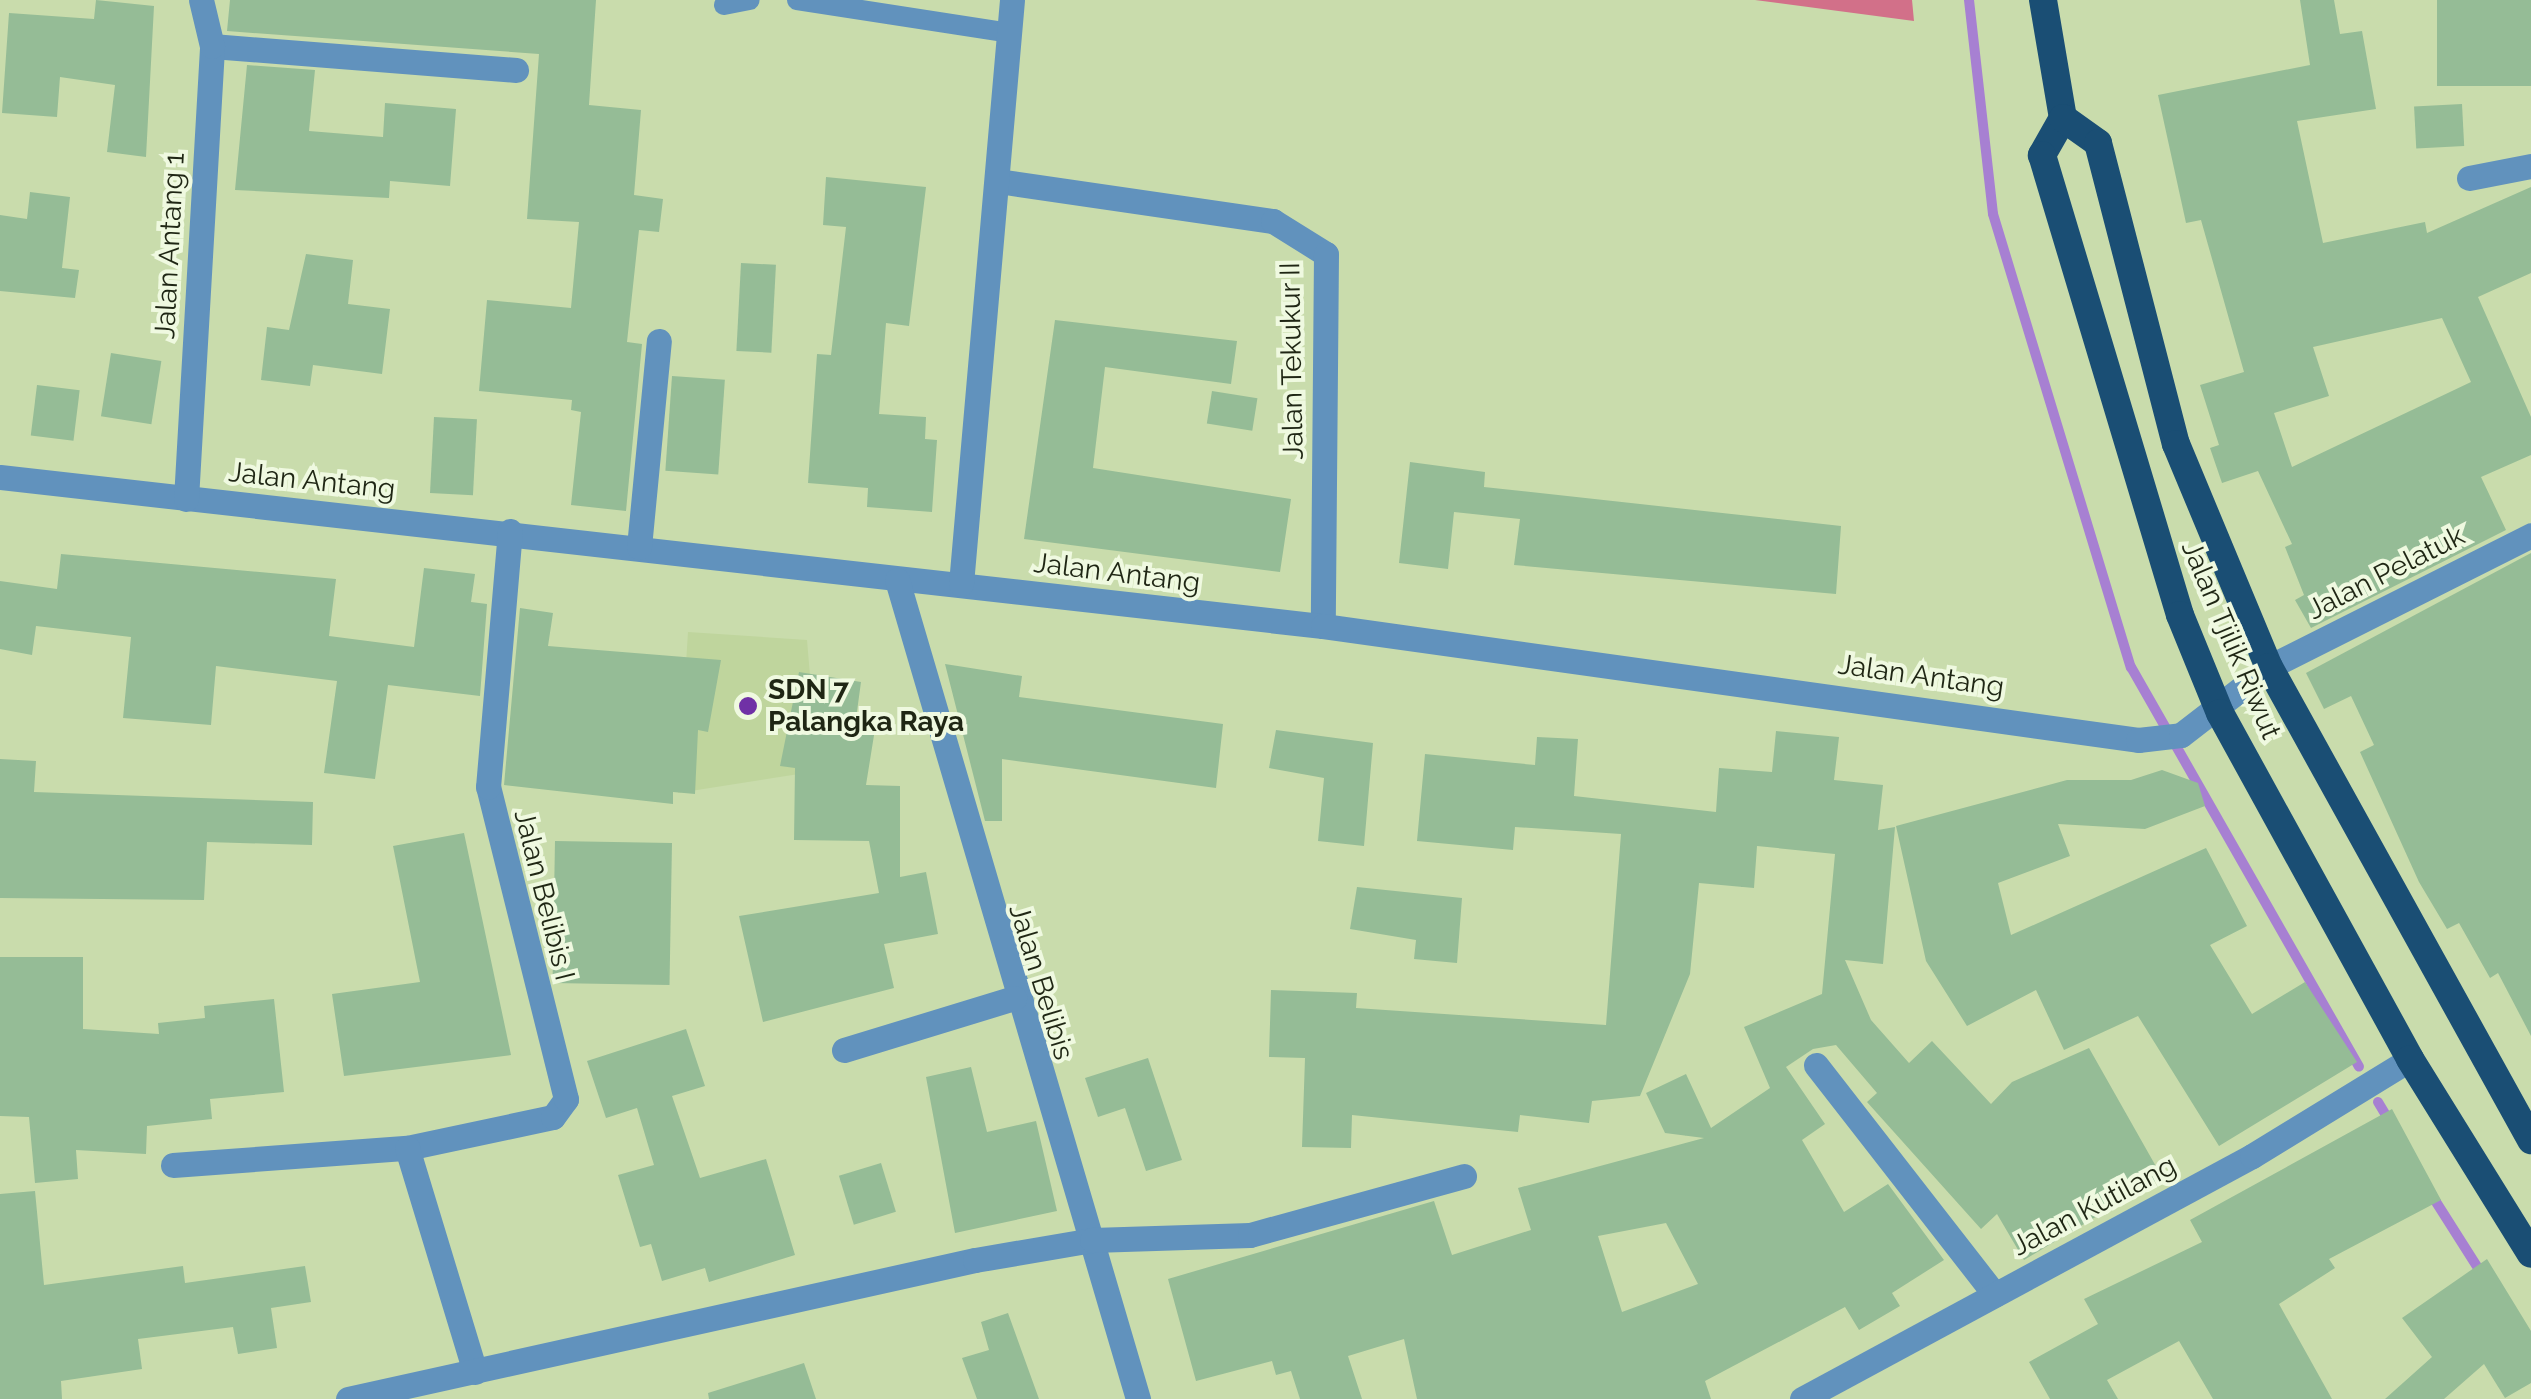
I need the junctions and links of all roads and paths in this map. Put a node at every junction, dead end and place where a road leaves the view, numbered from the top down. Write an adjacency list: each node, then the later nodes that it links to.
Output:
1 (201, 0): 8 (street, Jalan Antang 1)
2 (750, 0): 6 (lane)
3 (797, 0): 7 (lane)
4 (1012, 0): 7 (street)
5 (2043, 0): 10 (highway)
6 (724, 5)
7 (1009, 33): 13 (street)
8 (212, 46): 9 (street); 16 (street, Jalan Antang 1)
9 (516, 70)
10 (2064, 118): 23 (highway, Jalan Tjilik Riwut); 24 (highway, Jalan Tjilik Riwut)
11 (2531, 166): 12 (street)
12 (2469, 178)
13 (998, 181): 21 (street); 22 (street, Jalan Tekukur II)
14 (659, 340): 19 (street)
15 (0, 477): 16 (street, Jalan Antang)
16 (186, 498): 17 (street, Jalan Antang)
17 (510, 531): 19 (street, Jalan Antang); 30 (street, Jalan Belibis I)
18 (2531, 534): 23 (street, Jalan Pelatuk)
19 (640, 548): 20 (street, Jalan Antang)
20 (897, 580): 21 (street, Jalan Antang); 25 (street, Jalan Belibis)
21 (961, 584): 22 (street, Jalan Antang)
22 (1323, 626): 24 (street, Jalan Antang)
23 (2268, 667): 24 (street, Jalan Pelatuk); 29 (highway, Jalan Tjilik Riwut)
24 (2220, 714): 27 (highway, Jalan Tjilik Riwut)
25 (1014, 998): 26 (street); 33 (street, Jalan Belibis)
26 (844, 1050)
27 (2410, 1059): 34 (highway, Jalan Tjilik Riwut); 35 (street, Jalan Kutilang)
28 (1816, 1066): 35 (street)
29 (2531, 1140)
30 (407, 1148): 31 (street, Jalan Belibis I); 36 (street)
31 (172, 1165)
32 (1464, 1176): 33 (street)
33 (1092, 1240): 36 (street); 38 (street, Jalan Belibis)
34 (2531, 1254)
35 (1995, 1294): 39 (street, Jalan Kutilang)
36 (475, 1372): 37 (street)
37 (348, 1399)
38 (1138, 1399)
39 (1802, 1399)

